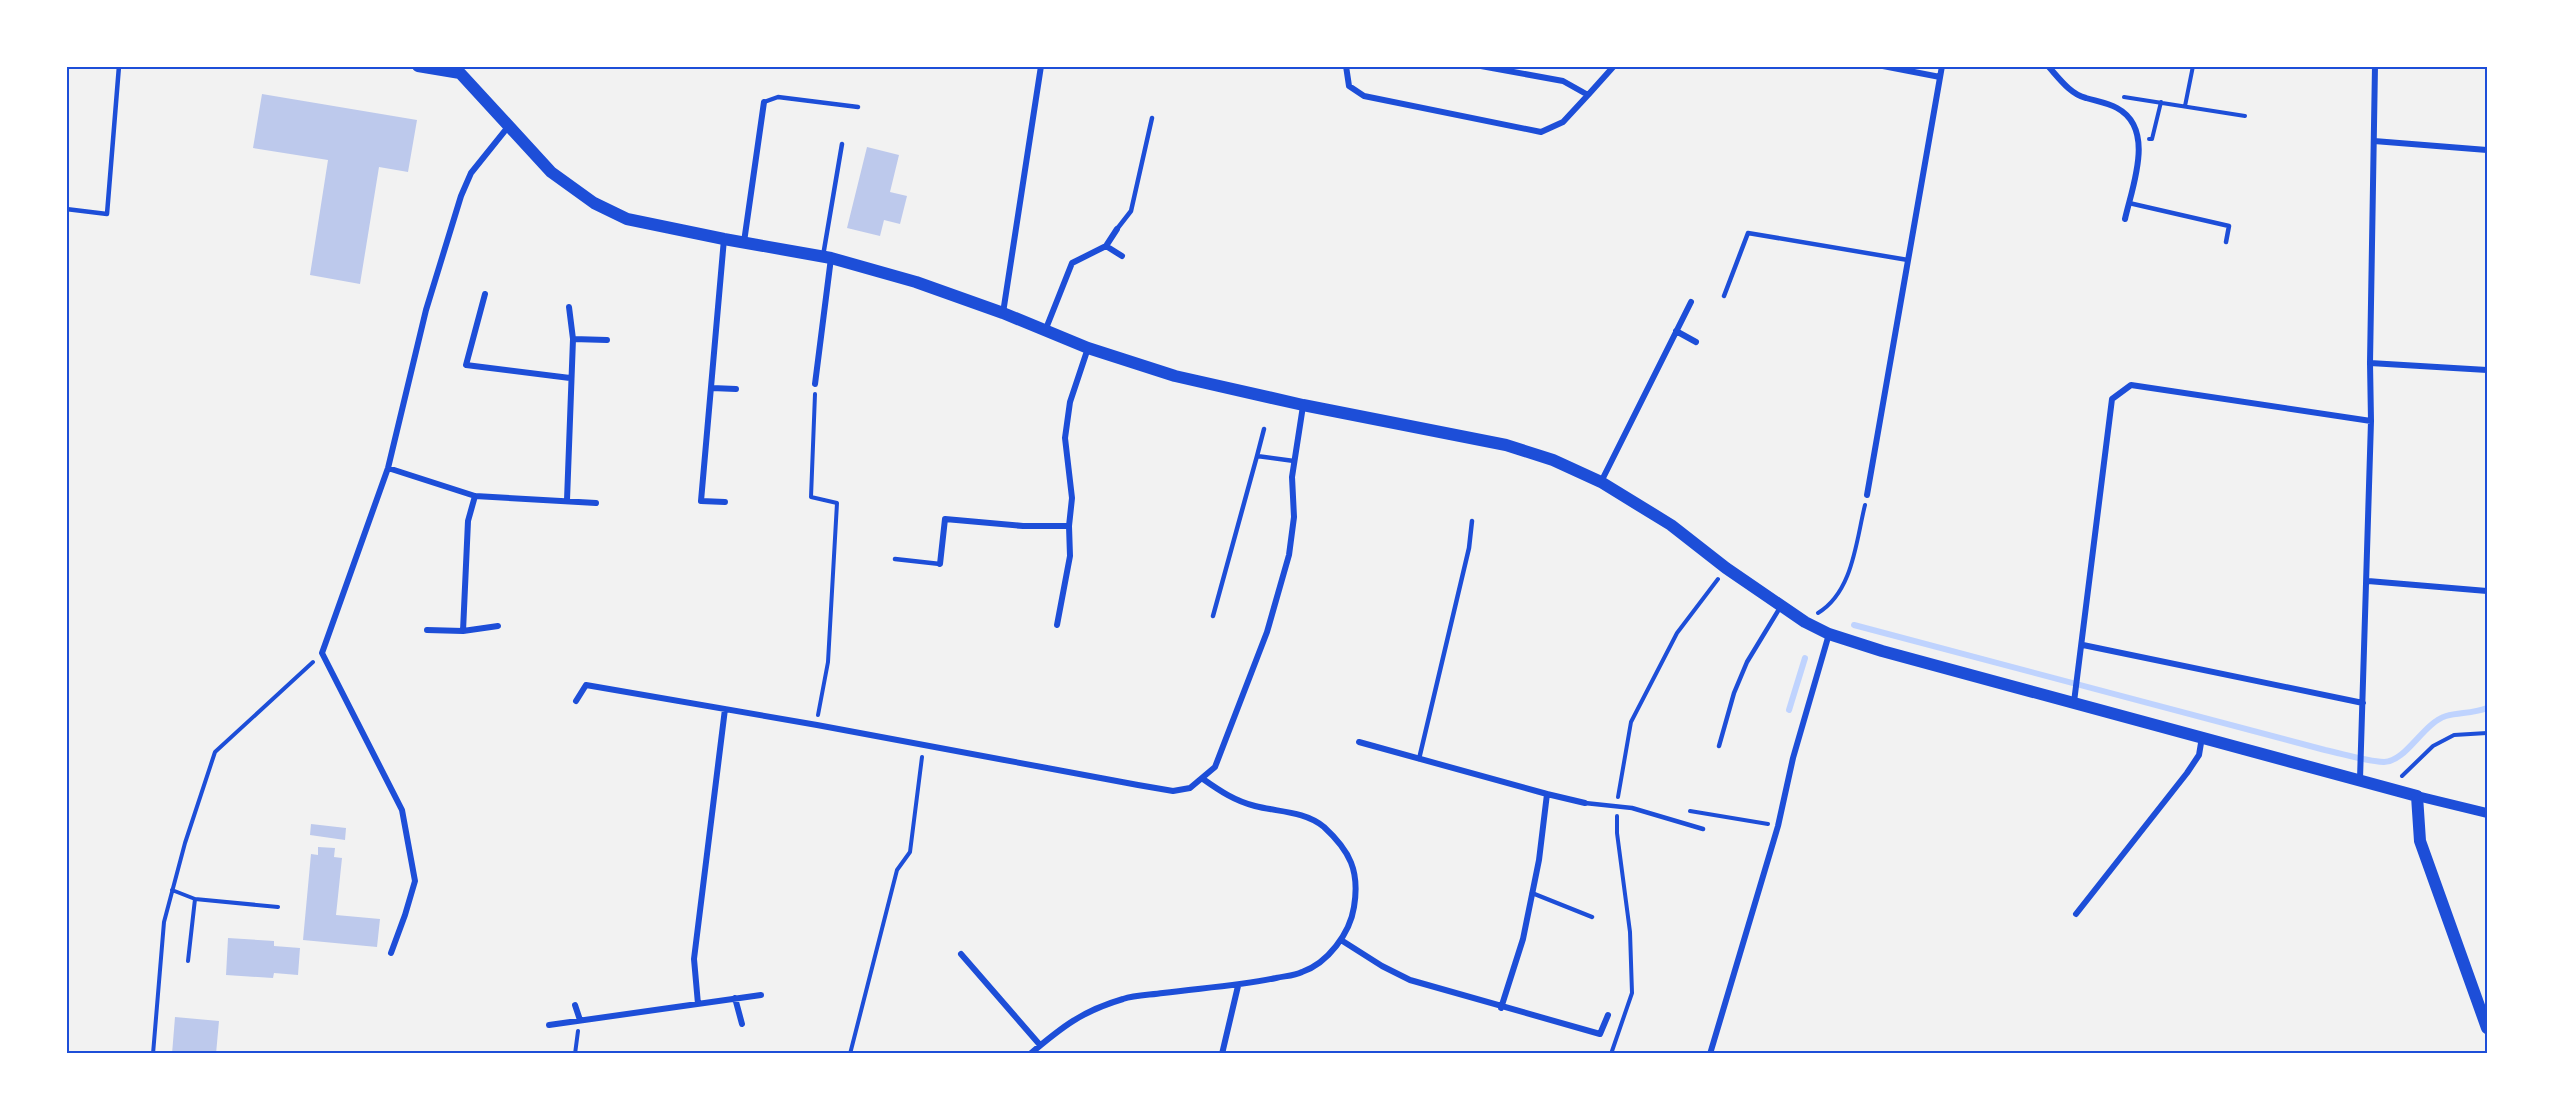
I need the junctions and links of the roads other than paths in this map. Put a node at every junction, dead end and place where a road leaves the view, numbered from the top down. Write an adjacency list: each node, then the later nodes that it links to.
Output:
1 (119, 66): 22 (lane)
2 (418, 66): 11 (main road)
3 (1041, 66): 36 (street)
4 (1346, 66): 13 (street)
5 (1481, 66): 13 (street)
6 (1614, 66): 13 (street)
7 (1883, 66): 12 (street)
8 (1942, 66): 12 (street)
9 (2048, 66): 21 (street)
10 (2375, 66): 18 (street)
11 (462, 70): 17 (main road)
12 (1940, 77): 31 (street)
13 (1587, 96)
14 (764, 102): 15 (lane); 27 (street)
15 (858, 107)
16 (1152, 118): 24 (lane)
17 (508, 127): 25 (main road); 54 (street)
18 (2374, 141): 20 (street); 43 (street)
19 (842, 144): 30 (lane)
20 (2487, 150)
21 (2129, 203): 23 (street); 26 (lane)
22 (66, 209)
23 (2125, 219)
24 (1117, 229): 28 (street)
25 (724, 239): 27 (main road); 47 (street)
26 (2226, 242)
27 (744, 243): 30 (main road)
28 (1106, 246): 29 (street); 37 (street)
29 (1122, 256)
30 (827, 257): 36 (main road); 46 (street)
31 (1908, 260): 33 (lane); 56 (street)
32 (485, 294): 45 (street)
33 (1724, 296)
34 (1691, 302): 38 (street)
35 (568, 307): 39 (street)
36 (1003, 313): 37 (main road)
37 (1045, 331): 42 (main road)
38 (1676, 331): 41 (street); 55 (street)
39 (573, 339): 40 (street); 45 (street)
40 (607, 340)
41 (1696, 342)
42 (1088, 348): 49 (main road); 62 (street)
43 (2370, 363): 44 (street); 50 (street)
44 (2487, 370)
45 (570, 378): 58 (street)
46 (815, 384)
47 (712, 388): 48 (street); 59 (street)
48 (736, 389)
49 (1303, 405): 53 (street); 55 (main road)
50 (2371, 421): 65 (street); 74 (street)
51 (1264, 429): 52 (lane)
52 (1257, 456): 53 (lane); 68 (lane)
53 (1294, 461): 83 (street)
54 (388, 468): 57 (street); 94 (street)
55 (1601, 482): 67 (main road)
56 (1868, 495)
57 (475, 496): 58 (street); 72 (street)
58 (567, 500): 60 (street)
59 (724, 502)
60 (596, 503)
61 (1472, 521): 82 (lane)
62 (1070, 526): 64 (street); 69 (street)
63 (895, 559): 64 (lane)
64 (940, 564)
65 (2368, 580): 66 (street); 77 (street)
66 (2487, 591)
67 (1781, 606): 73 (main road); 81 (lane)
68 (1214, 616)
69 (1057, 625)
70 (498, 626): 72 (street)
71 (427, 630): 72 (street)
72 (463, 631)
73 (1829, 634): 76 (main road); 110 (street)
74 (2082, 645): 76 (street); 77 (street)
75 (576, 701): 78 (street)
76 (2074, 702): 79 (main road)
77 (2364, 703): 84 (street)
78 (725, 709): 83 (street); 99 (street)
79 (2202, 736): 84 (main road); 91 (street)
80 (1359, 742): 82 (street)
81 (1719, 746)
82 (1419, 759): 85 (street)
83 (1203, 779): 93 (street)
84 (2360, 779): 86 (main road)
85 (1547, 794): 87 (street); 90 (street)
86 (2417, 796): 88 (street); 106 (main road)
87 (1585, 803): 89 (lane)
88 (2487, 813)
89 (1703, 829)
90 (1532, 893): 92 (lane); 101 (street)
91 (2076, 914)
92 (1592, 917)
93 (1341, 940): 96 (street); 101 (street)
94 (391, 953)
95 (962, 954): 107 (street)
96 (1238, 986): 107 (street); 109 (street)
97 (761, 995): 98 (street)
98 (735, 998): 99 (street); 104 (street)
99 (698, 1004): 103 (street)
100 (575, 1005): 103 (street)
101 (1501, 1008): 102 (street)
102 (1608, 1015)
103 (580, 1020): 105 (street)
104 (742, 1024)
105 (549, 1025)
106 (2487, 1028)
107 (1040, 1045): 108 (street)
108 (1030, 1054)
109 (1222, 1054)
110 (1710, 1054)

